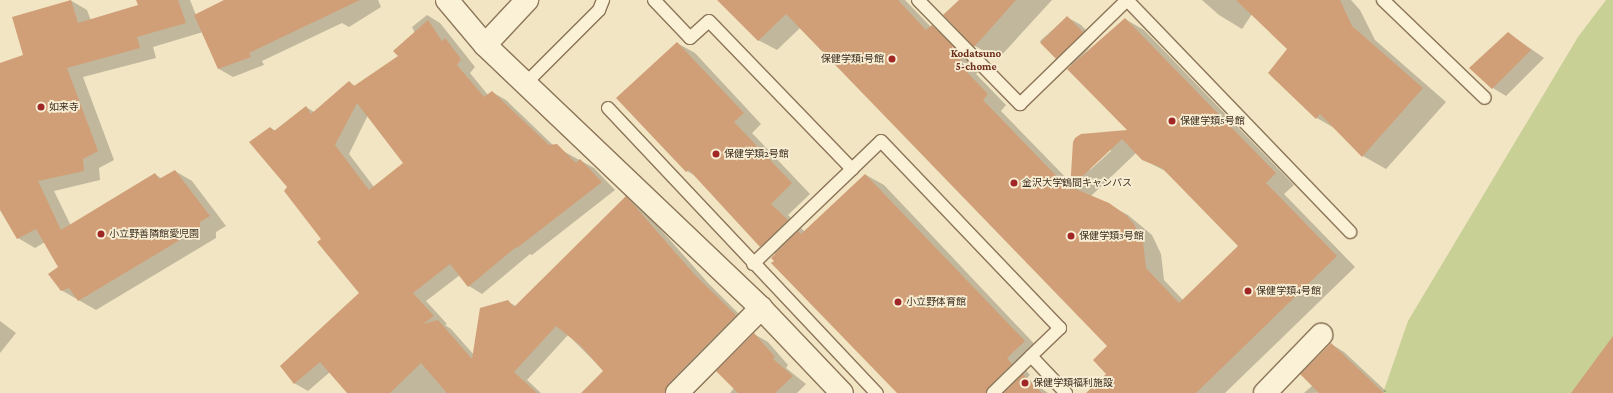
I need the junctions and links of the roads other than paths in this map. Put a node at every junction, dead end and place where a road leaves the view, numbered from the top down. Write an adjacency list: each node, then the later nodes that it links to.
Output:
1 (447, 0): 7 (street)
2 (527, 0): 7 (street)
3 (603, 0): 8 (lane)
4 (654, 0): 11 (lane)
5 (918, 0): 12 (lane)
6 (1383, 0): 9 (lane)
7 (485, 45): 8 (street)
8 (526, 83): 14 (street)
9 (1485, 98)
10 (608, 108): 13 (lane)
11 (852, 169): 13 (lane); 16 (lane)
12 (1350, 232)
13 (753, 264): 19 (lane)
14 (761, 308): 17 (street); 18 (street)
15 (1321, 335): 22 (street)
16 (1031, 356): 20 (lane); 21 (lane)
17 (677, 393)
18 (842, 393)
19 (877, 393)
20 (993, 393)
21 (1066, 393)
22 (1265, 393)

